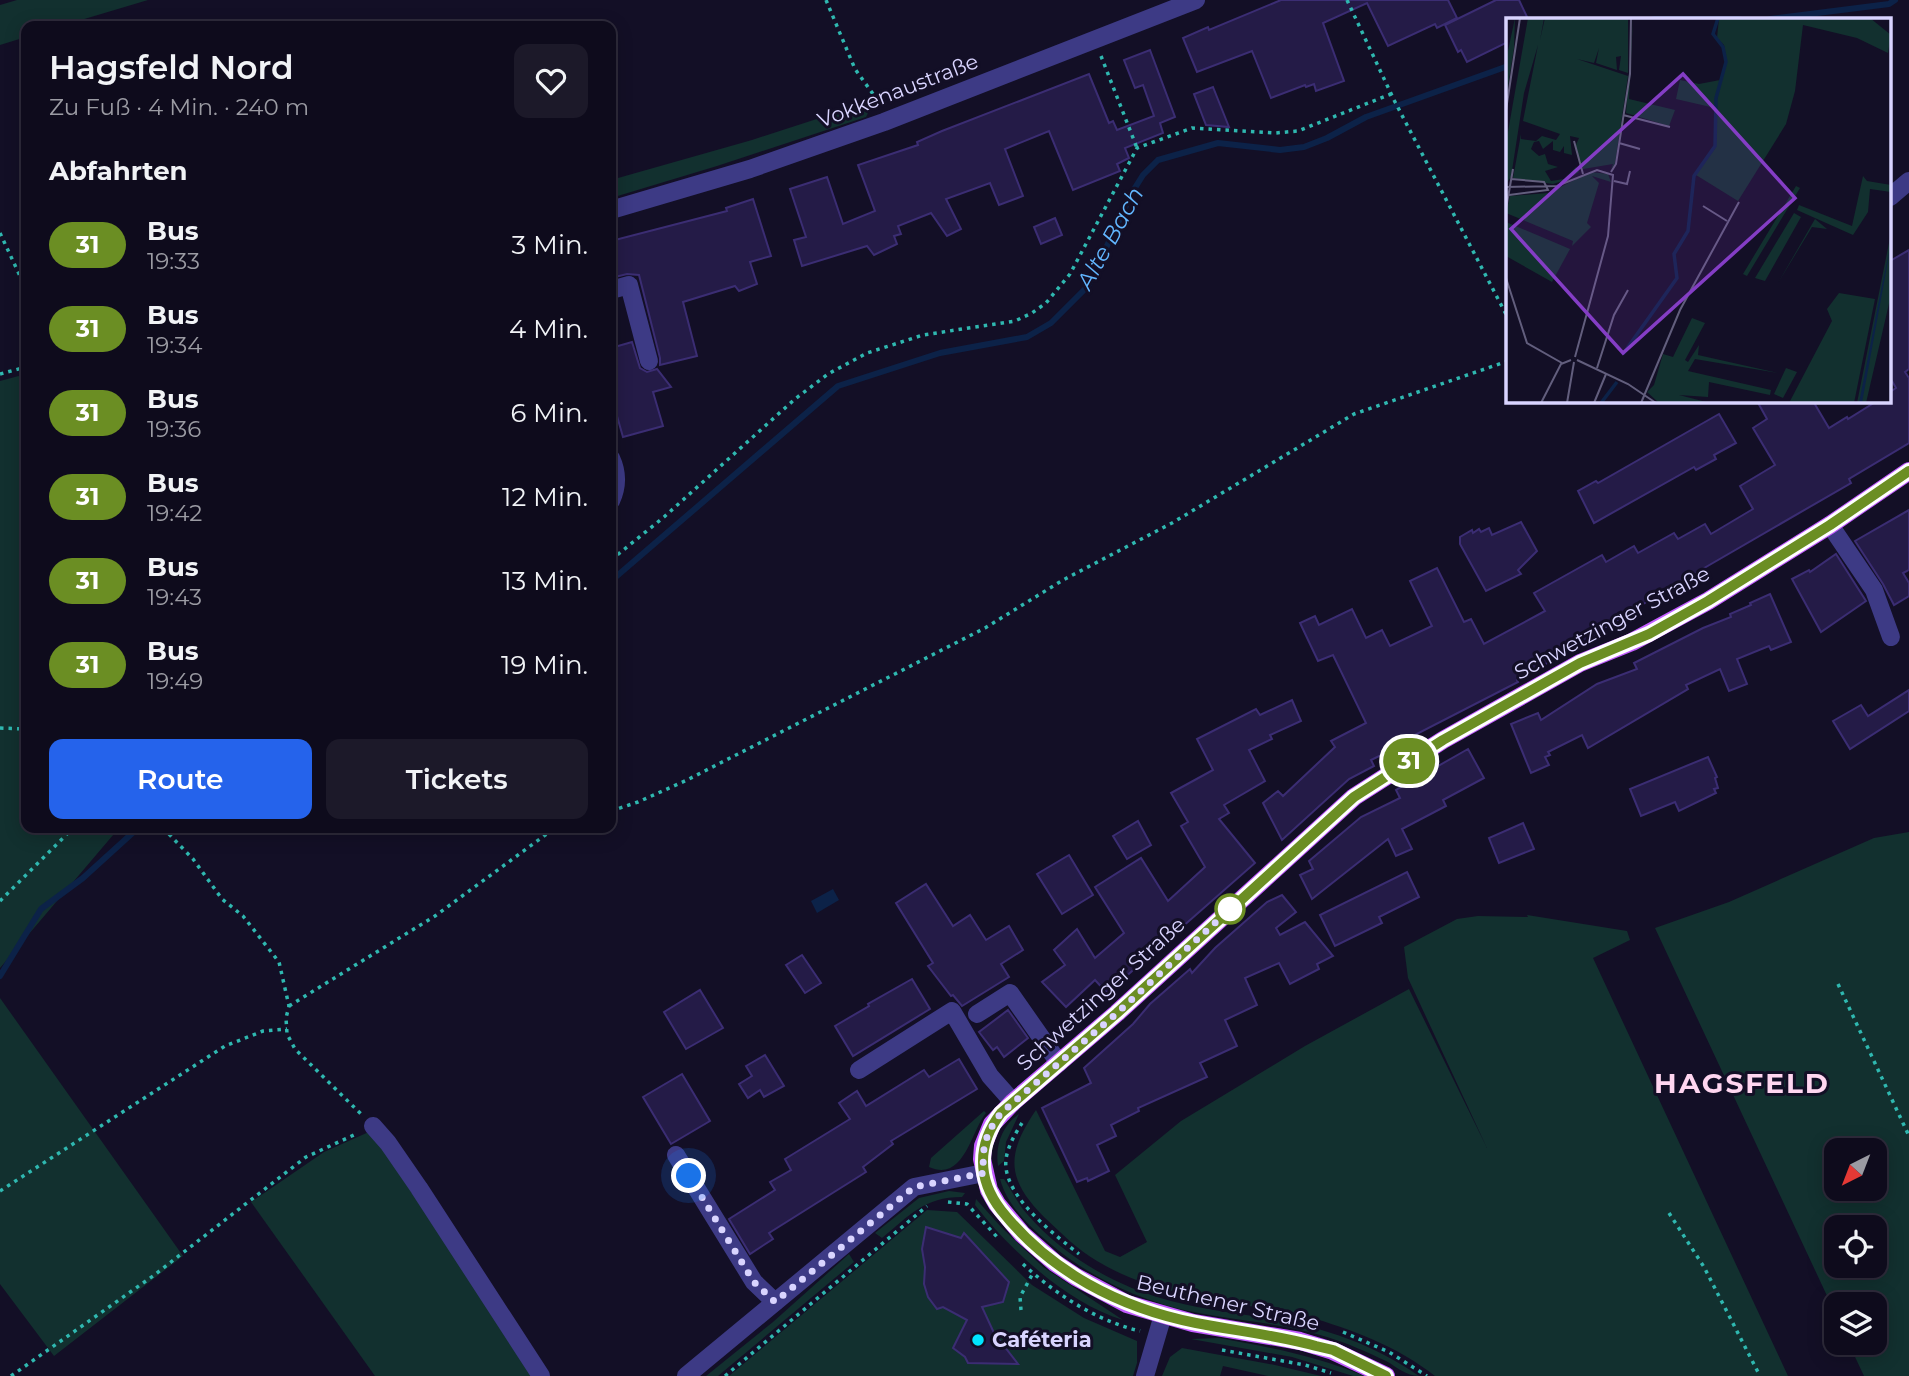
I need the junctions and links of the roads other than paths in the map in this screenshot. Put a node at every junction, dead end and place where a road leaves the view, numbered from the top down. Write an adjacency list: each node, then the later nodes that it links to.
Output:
1 (1196, 0): 4 (street, Vokkenaustraße)
2 (1909, 181): 3 (street)
3 (1892, 195)
4 (616, 209)
5 (616, 288): 6 (street)
6 (649, 361)
7 (1909, 471): 8 (main road, Schwetzinger Straße)
8 (1830, 525): 9 (street); 11 (main road, Schwetzinger Straße)
9 (1891, 637)
10 (977, 1014): 11 (street)
11 (1059, 1063): 13 (main road, Schwetzinger Straße)
12 (859, 1070): 13 (street)
13 (1013, 1102): 16 (main road, Schwetzinger Straße)
14 (373, 1126): 19 (street)
15 (676, 1155): 17 (street)
16 (984, 1173): 17 (street); 18 (main road, Beuthener Straße)
17 (775, 1302): 20 (street)
18 (1163, 1315): 21 (street); 22 (main road, Beuthener Straße)
19 (541, 1376)
20 (686, 1376)
21 (1145, 1376)
22 (1386, 1376)

